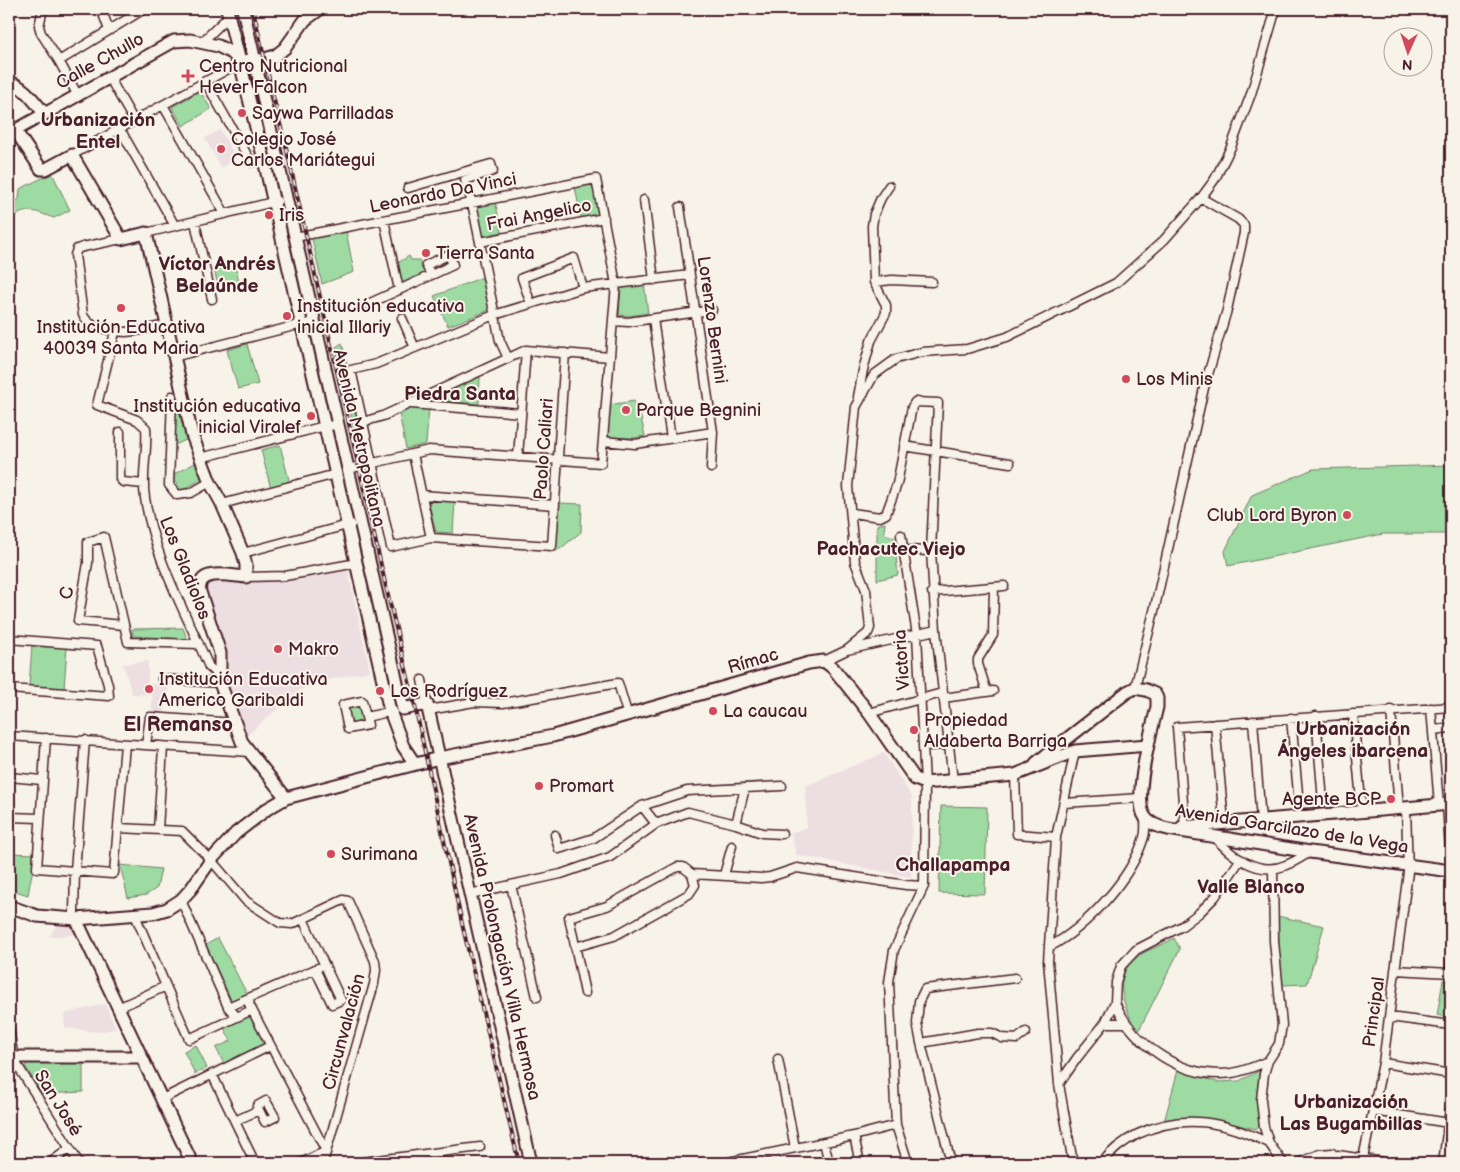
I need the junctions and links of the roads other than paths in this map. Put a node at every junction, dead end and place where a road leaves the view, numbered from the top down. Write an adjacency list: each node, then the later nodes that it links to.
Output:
1 (43, 9): 11 (street)
2 (102, 9): 8 (street)
3 (144, 9): 8 (street)
4 (243, 9): 12 (street, Avenida Metropolitana)
5 (320, 9): 12 (street)
6 (1276, 9): 26 (street)
7 (228, 12): 9 (street); 10 (street, Avenida Metropolitana)
8 (110, 30): 11 (street)
9 (202, 42): 10 (street, Calle Chullo); 13 (street, Calle Chullo)
10 (240, 60): 12 (street); 15 (street); 23 (street, Avenida Metropolitana)
11 (59, 61): 16 (street)
12 (254, 61): 27 (street, Avenida Metropolitana)
13 (109, 77): 16 (street, Calle Chullo); 19 (street)
14 (9, 82): 18 (street)
15 (205, 82): 17 (street); 23 (street)
16 (78, 94): 18 (street, Calle Chullo)
17 (163, 105): 19 (street); 32 (street)
18 (44, 113): 21 (street, Calle Chullo)
19 (134, 121): 20 (street)
20 (120, 129): 22 (street); 36 (street)
21 (12, 132): 22 (street)
22 (72, 155): 39 (street)
23 (264, 160): 29 (street, Avenida Metropolitana)
24 (889, 186): 44 (street)
25 (408, 188): 30 (street)
26 (1201, 198): 70 (street); 118 (street)
27 (286, 200): 29 (street); 38 (street, Avenida Metropolitana)
28 (644, 200): 43 (street)
29 (273, 201): 32 (street); 60 (street, Avenida Metropolitana)
30 (472, 203): 33 (street, Leonardo Da Vinci); 34 (street, Leonardo Da Vinci); 40 (street)
31 (680, 207): 42 (street, Lorenzo Bernini)
32 (225, 214): 35 (street)
33 (604, 218): 40 (street, Frai Angelico); 46 (street)
34 (384, 220): 38 (street, Leonardo Da Vinci); 48 (street)
35 (195, 222): 36 (street); 49 (street)
36 (176, 226): 37 (street)
37 (146, 233): 39 (street); 59 (street)
38 (295, 237): 58 (street, Avenida Metropolitana)
39 (121, 239): 61 (street)
40 (480, 242): 54 (street)
41 (431, 275): 48 (street)
42 (690, 275): 43 (street); 53 (street, Lorenzo Bernini)
43 (654, 280): 46 (street)
44 (874, 282): 45 (street); 70 (street)
45 (932, 282)
46 (616, 284): 47 (street); 57 (street)
47 (583, 288): 51 (street); 51 (street)
48 (399, 290): 50 (street)
49 (212, 299)
50 (368, 304)
51 (531, 304): 54 (street)
52 (712, 310): 53 (street)
53 (695, 312): 56 (street); 76 (street, Lorenzo Bernini)
54 (494, 315): 62 (street); 67 (street)
55 (402, 318): 62 (street)
56 (653, 318): 57 (street); 77 (street)
57 (613, 320): 65 (street)
58 (314, 323): 60 (street); 73 (street, Avenida Metropolitana)
59 (166, 324): 61 (street); 66 (street)
60 (302, 324): 66 (street); 74 (street, Avenida Metropolitana)
61 (115, 332): 91 (street, Los Gladiolos)
62 (415, 348): 72 (street)
63 (526, 350): 64 (street); 67 (street); 71 (street)
64 (565, 353): 65 (street); 84 (street, Paolo Caliari)
65 (610, 356): 78 (street)
66 (173, 357): 83 (street)
67 (508, 358): 69 (street)
68 (172, 396): 90 (street)
69 (409, 404): 71 (street); 72 (street)
70 (857, 404): 95 (street)
71 (521, 413): 82 (street)
72 (363, 422): 86 (street)
73 (338, 425): 74 (street); 88 (street, Avenida Metropolitana)
74 (325, 426): 83 (street); 89 (street, Avenida Metropolitana)
75 (120, 432): 91 (street)
76 (713, 432): 77 (street); 87 (street, Lorenzo Bernini)
77 (671, 438): 78 (street)
78 (603, 441): 84 (street)
79 (904, 446): 80 (street); 80 (street); 95 (street)
80 (936, 452): 85 (street); 101 (street)
81 (413, 454): 82 (street); 86 (street); 92 (street)
82 (518, 457): 84 (street)
83 (200, 458): 90 (street)
84 (558, 460): 94 (street, Paolo Caliari)
85 (1010, 463)
86 (372, 464): 88 (street); 99 (street)
87 (711, 468)
88 (348, 469): 96 (street, Avenida Metropolitana)
89 (336, 474): 93 (street); 97 (street, Avenida Metropolitana)
90 (210, 482): 93 (street)
91 (144, 484): 112 (street, Los Gladiolos)
92 (422, 496): 94 (street); 99 (street)
93 (222, 504): 102 (street)
94 (555, 505): 99 (street, Paolo Caliari)
95 (852, 512): 113 (street)
96 (360, 523): 97 (street); 125 (street, Avenida Metropolitana)
97 (347, 524): 102 (street); 103 (street, Avenida Metropolitana)
98 (902, 535): 100 (street, Victoria)
99 (431, 538)
100 (904, 550): 101 (street); 110 (street, Victoria)
101 (930, 551): 107 (street)
102 (243, 553): 104 (street)
103 (356, 563): 104 (street); 127 (street, Avenida Metropolitana)
104 (246, 577): 116 (street)
105 (994, 586): 106 (street); 107 (street); 120 (street)
106 (1004, 586)
107 (932, 592): 109 (street)
108 (124, 625): 108 (street, C); 112 (street)
109 (936, 630): 110 (street); 120 (street)
110 (917, 635): 113 (street); 121 (street, Victoria)
111 (9, 639): 119 (street)
112 (199, 644): 116 (street, Los Gladiolos)
113 (847, 650): 114 (street)
114 (824, 661): 128 (street); 130 (street, Rímac)
115 (162, 680): 116 (street)
116 (220, 680): 135 (street)
117 (422, 680): 122 (street)
118 (1135, 688): 145 (street); 154 (street)
119 (9, 689)
120 (943, 696): 121 (street); 144 (street)
121 (920, 698): 128 (street); 148 (street, Victoria)
122 (428, 707): 125 (street); 130 (street); 151 (street)
123 (1451, 707): 124 (street)
124 (1431, 708): 126 (street); 138 (street)
125 (403, 709): 127 (street)
126 (1391, 710): 129 (street); 166 (street, Principal)
127 (390, 712): 132 (street); 147 (street, Avenida Metropolitana)
128 (868, 713): 158 (street)
129 (1353, 714): 131 (street); 167 (street)
130 (628, 716): 151 (street, Rímac)
131 (1316, 716): 133 (street); 133 (street)
132 (366, 717)
133 (1291, 718): 134 (street)
134 (1252, 721): 136 (street); 171 (street)
135 (234, 723): 143 (street); 150 (street)
136 (1215, 724): 172 (street); 175 (street)
137 (1451, 728): 138 (street)
138 (1433, 730): 164 (street)
139 (9, 736): 140 (street)
140 (46, 738): 141 (street); 156 (street)
141 (85, 740): 142 (street); 190 (street)
142 (126, 744): 143 (street); 176 (street)
143 (146, 745): 146 (street)
144 (950, 745): 148 (street); 157 (street)
145 (1148, 745): 149 (street); 162 (street)
146 (163, 746): 150 (street); 178 (street)
147 (403, 746): 152 (street, Avenida Metropolitana); 153 (street, Avenida Metropolitana)
148 (923, 746): 158 (street, Victoria)
149 (1076, 751): 154 (street); 163 (street)
150 (250, 752): 161 (street)
151 (439, 758): 152 (street, Rímac); 196 (street, Avenida Prolongación Villa Hermosa)
152 (415, 764): 153 (street, Rímac)
153 (402, 767): 161 (street, Rímac)
154 (1020, 773): 157 (street); 182 (street)
155 (9, 777): 156 (street)
156 (42, 780): 170 (street)
157 (953, 781): 158 (street)
158 (925, 782): 195 (street, Victoria)
159 (782, 786): 160 (street)
160 (745, 788): 165 (street); 174 (street)
161 (286, 798): 185 (street, Rímac)
162 (1140, 798): 163 (street); 169 (street)
163 (1064, 803): 182 (street)
164 (1446, 805): 166 (street); 188 (street)
165 (642, 806): 173 (street); 180 (street)
166 (1403, 808): 167 (street); 187 (street, Principal)
167 (1362, 812): 171 (street)
168 (9, 817): 170 (street)
169 (1145, 817): 177 (street, Avenida Garcilazo de la Vega); 203 (street)
170 (39, 818): 190 (street)
171 (1261, 820): 172 (street)
172 (1224, 822): 175 (street)
173 (656, 824): 174 (street); 194 (street)
174 (736, 824): 179 (street)
175 (1185, 827): 177 (street)
176 (118, 828): 178 (street, Circunvalación); 190 (street)
177 (1168, 829): 181 (street, Avenida Garcilazo de la Vega)
178 (158, 830): 185 (street, Circunvalación)
179 (782, 834)
180 (555, 835)
181 (1213, 836): 184 (street, Avenida Garcilazo de la Vega); 186 (street)
182 (1056, 837): 203 (street)
183 (732, 846): 193 (street)
184 (1310, 852): 187 (street, Avenida Garcilazo de la Vega); 189 (street)
185 (211, 860): 197 (street, Rímac); 201 (street, Circunvalación)
186 (1240, 860): 189 (street); 213 (street)
187 (1409, 864): 191 (street, Avenida Garcilazo de la Vega); 207 (street, Principal)
188 (1451, 865)
189 (1273, 869): 229 (street)
190 (75, 871): 200 (street)
191 (1451, 871)
192 (692, 874): 193 (street); 202 (street); 202 (street)
193 (724, 875): 195 (street)
194 (511, 885): 196 (street); 211 (street)
195 (924, 886): 240 (street)
196 (470, 894): 260 (street, Avenida Prolongación Villa Hermosa)
197 (181, 900): 199 (street); 214 (street)
198 (9, 906): 200 (street)
199 (135, 915): 200 (street); 209 (street)
200 (76, 919): 215 (street)
201 (302, 919): 205 (street); 249 (street, Circunvalación)
202 (575, 947): 210 (street)
203 (1049, 947): 233 (street)
204 (1451, 960): 207 (street)
205 (324, 965): 206 (street); 206 (street)
206 (315, 969): 212 (street)
207 (1395, 970): 218 (street, Principal)
208 (1015, 978): 224 (street)
209 (166, 986): 215 (street); 217 (street)
210 (585, 993)
211 (537, 998)
212 (250, 999): 214 (street); 216 (street)
213 (1115, 1002): 219 (street); 220 (street)
214 (228, 1007): 217 (street)
215 (118, 1008): 226 (street)
216 (252, 1010): 217 (street); 225 (street)
217 (237, 1017)
218 (1389, 1017): 221 (street); 230 (street, Principal)
219 (1106, 1023): 220 (street); 233 (street)
220 (1126, 1024): 229 (street)
221 (1451, 1025)
222 (9, 1028): 228 (street, San José)
223 (1026, 1032): 224 (street)
224 (921, 1043): 266 (street)
225 (270, 1046): 231 (street); 249 (street)
226 (141, 1057): 228 (street); 234 (street)
227 (778, 1059): 247 (street)
228 (12, 1060): 248 (street, San José)
229 (1268, 1061): 241 (street)
230 (1383, 1063): 232 (street); 237 (street, Principal)
231 (212, 1074): 234 (street); 238 (street)
232 (1451, 1074)
233 (1059, 1084): 267 (street)
234 (162, 1099): 255 (street)
235 (1451, 1102): 239 (street)
236 (259, 1110): 238 (street)
237 (1373, 1111): 239 (street); 252 (street, Principal)
238 (235, 1121): 256 (street)
239 (1449, 1123): 272 (street)
240 (896, 1125): 242 (street); 265 (street)
241 (1264, 1127): 243 (street); 245 (street)
242 (854, 1136): 244 (street); 264 (street)
243 (1253, 1136): 245 (street); 268 (street)
244 (824, 1142): 247 (street); 263 (street)
245 (1268, 1143): 269 (street)
246 (480, 1147): 251 (street)
247 (795, 1148): 250 (street)
248 (69, 1149): 253 (street); 254 (street, San José)
249 (326, 1152): 257 (street); 258 (street, Circunvalación)
250 (774, 1153): 261 (street); 262 (street)
251 (408, 1160): 259 (street)
252 (1362, 1161): 270 (street); 271 (street)
253 (50, 1163)
254 (78, 1163)
255 (192, 1163)
256 (255, 1163)
257 (301, 1163)
258 (323, 1163)
259 (354, 1163)
260 (531, 1163)
261 (723, 1163)
262 (776, 1163)
263 (829, 1163)
264 (860, 1163)
265 (908, 1163)
266 (951, 1163)
267 (1073, 1163)
268 (1102, 1163)
269 (1283, 1163)
270 (1298, 1163)
271 (1390, 1163)
272 (1443, 1163)

